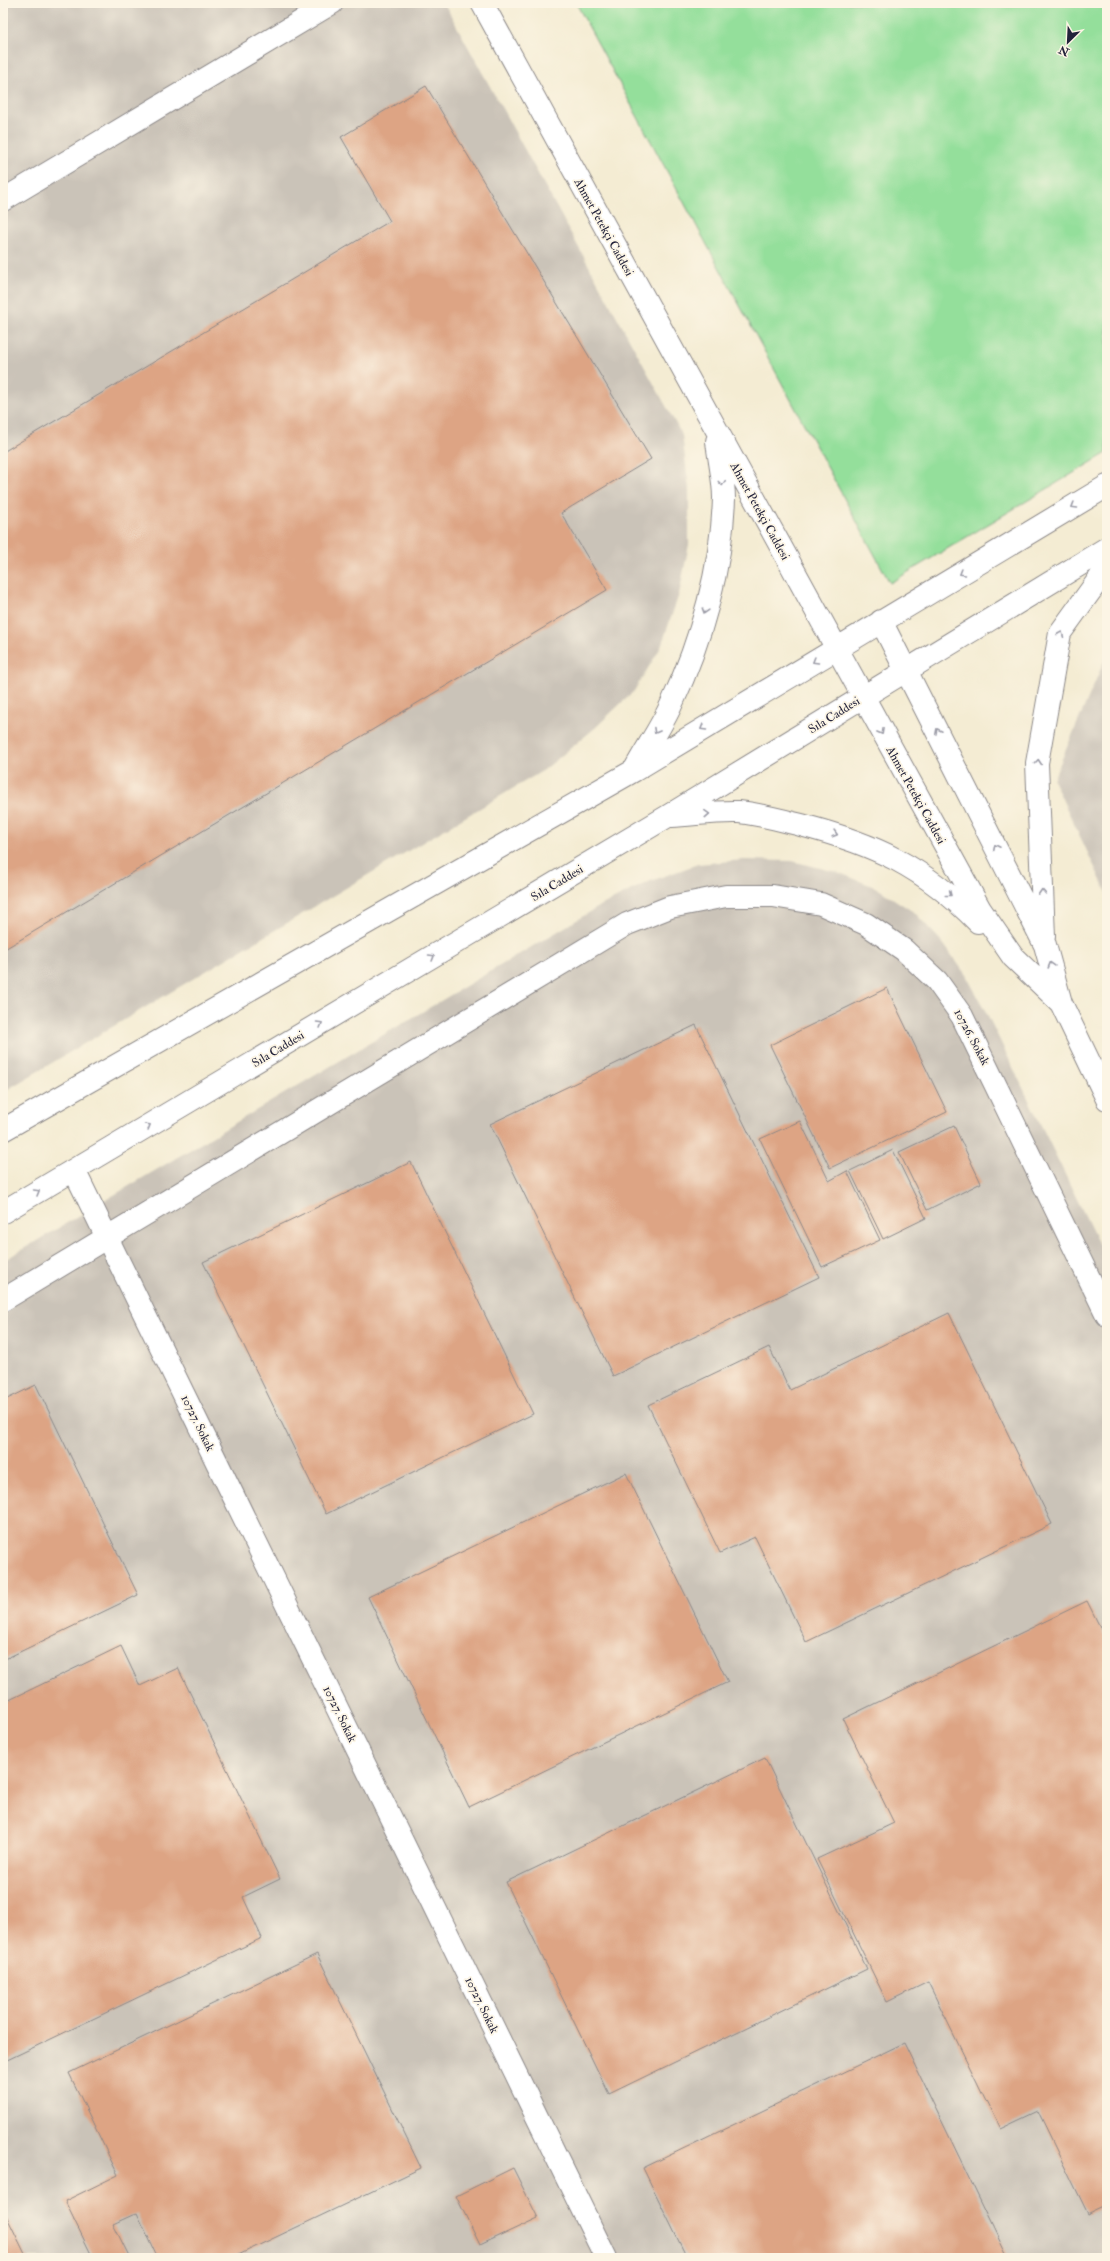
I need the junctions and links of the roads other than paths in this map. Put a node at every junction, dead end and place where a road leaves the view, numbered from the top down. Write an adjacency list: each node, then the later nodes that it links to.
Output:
1 (332, 3): 3 (street)
2 (482, 3): 4 (street, Ahmet Petekçi Caddesi)
3 (3, 200)
4 (715, 430): 9 (street, Ahmet Petekçi Caddesi); 12 (street, one-way to 12)
5 (1107, 486): 8 (street, one-way to 8)
6 (1107, 548): 10 (street, Sıla Caddesi)
7 (1107, 568): 14 (street, one-way to 7)
8 (882, 621): 9 (street); 10 (street, Ahmet Petekçi Caddesi)
9 (836, 649): 11 (street, Ahmet Petekçi Caddesi); 12 (street, one-way to 12)
10 (907, 670): 11 (street, Sıla Caddesi); 14 (street, Ahmet Petekçi Caddesi, one-way to 10)
11 (862, 698): 13 (street, Sıla Caddesi); 15 (street, Ahmet Petekçi Caddesi, one-way to 15)
12 (635, 770): 18 (street)
13 (668, 816): 15 (street, one-way to 15); 19 (street, Sıla Caddesi, one-way to 13)
14 (1045, 945): 16 (street, Ahmet Petekçi Caddesi, one-way to 14)
15 (1013, 957): 16 (street, Ahmet Petekçi Caddesi)
16 (1061, 1003): 17 (street, Ahmet Petekçi Caddesi)
17 (1107, 1098)
18 (3, 1130)
19 (74, 1170): 20 (street, Sıla Caddesi, one-way to 19); 21 (street, 10727. Sokak)
20 (3, 1212)
21 (108, 1237): 22 (street, 10726. Sokak); 23 (street, 10726. Sokak); 24 (street, 10727. Sokak)
22 (3, 1300)
23 (1107, 1316)
24 (606, 2258)

